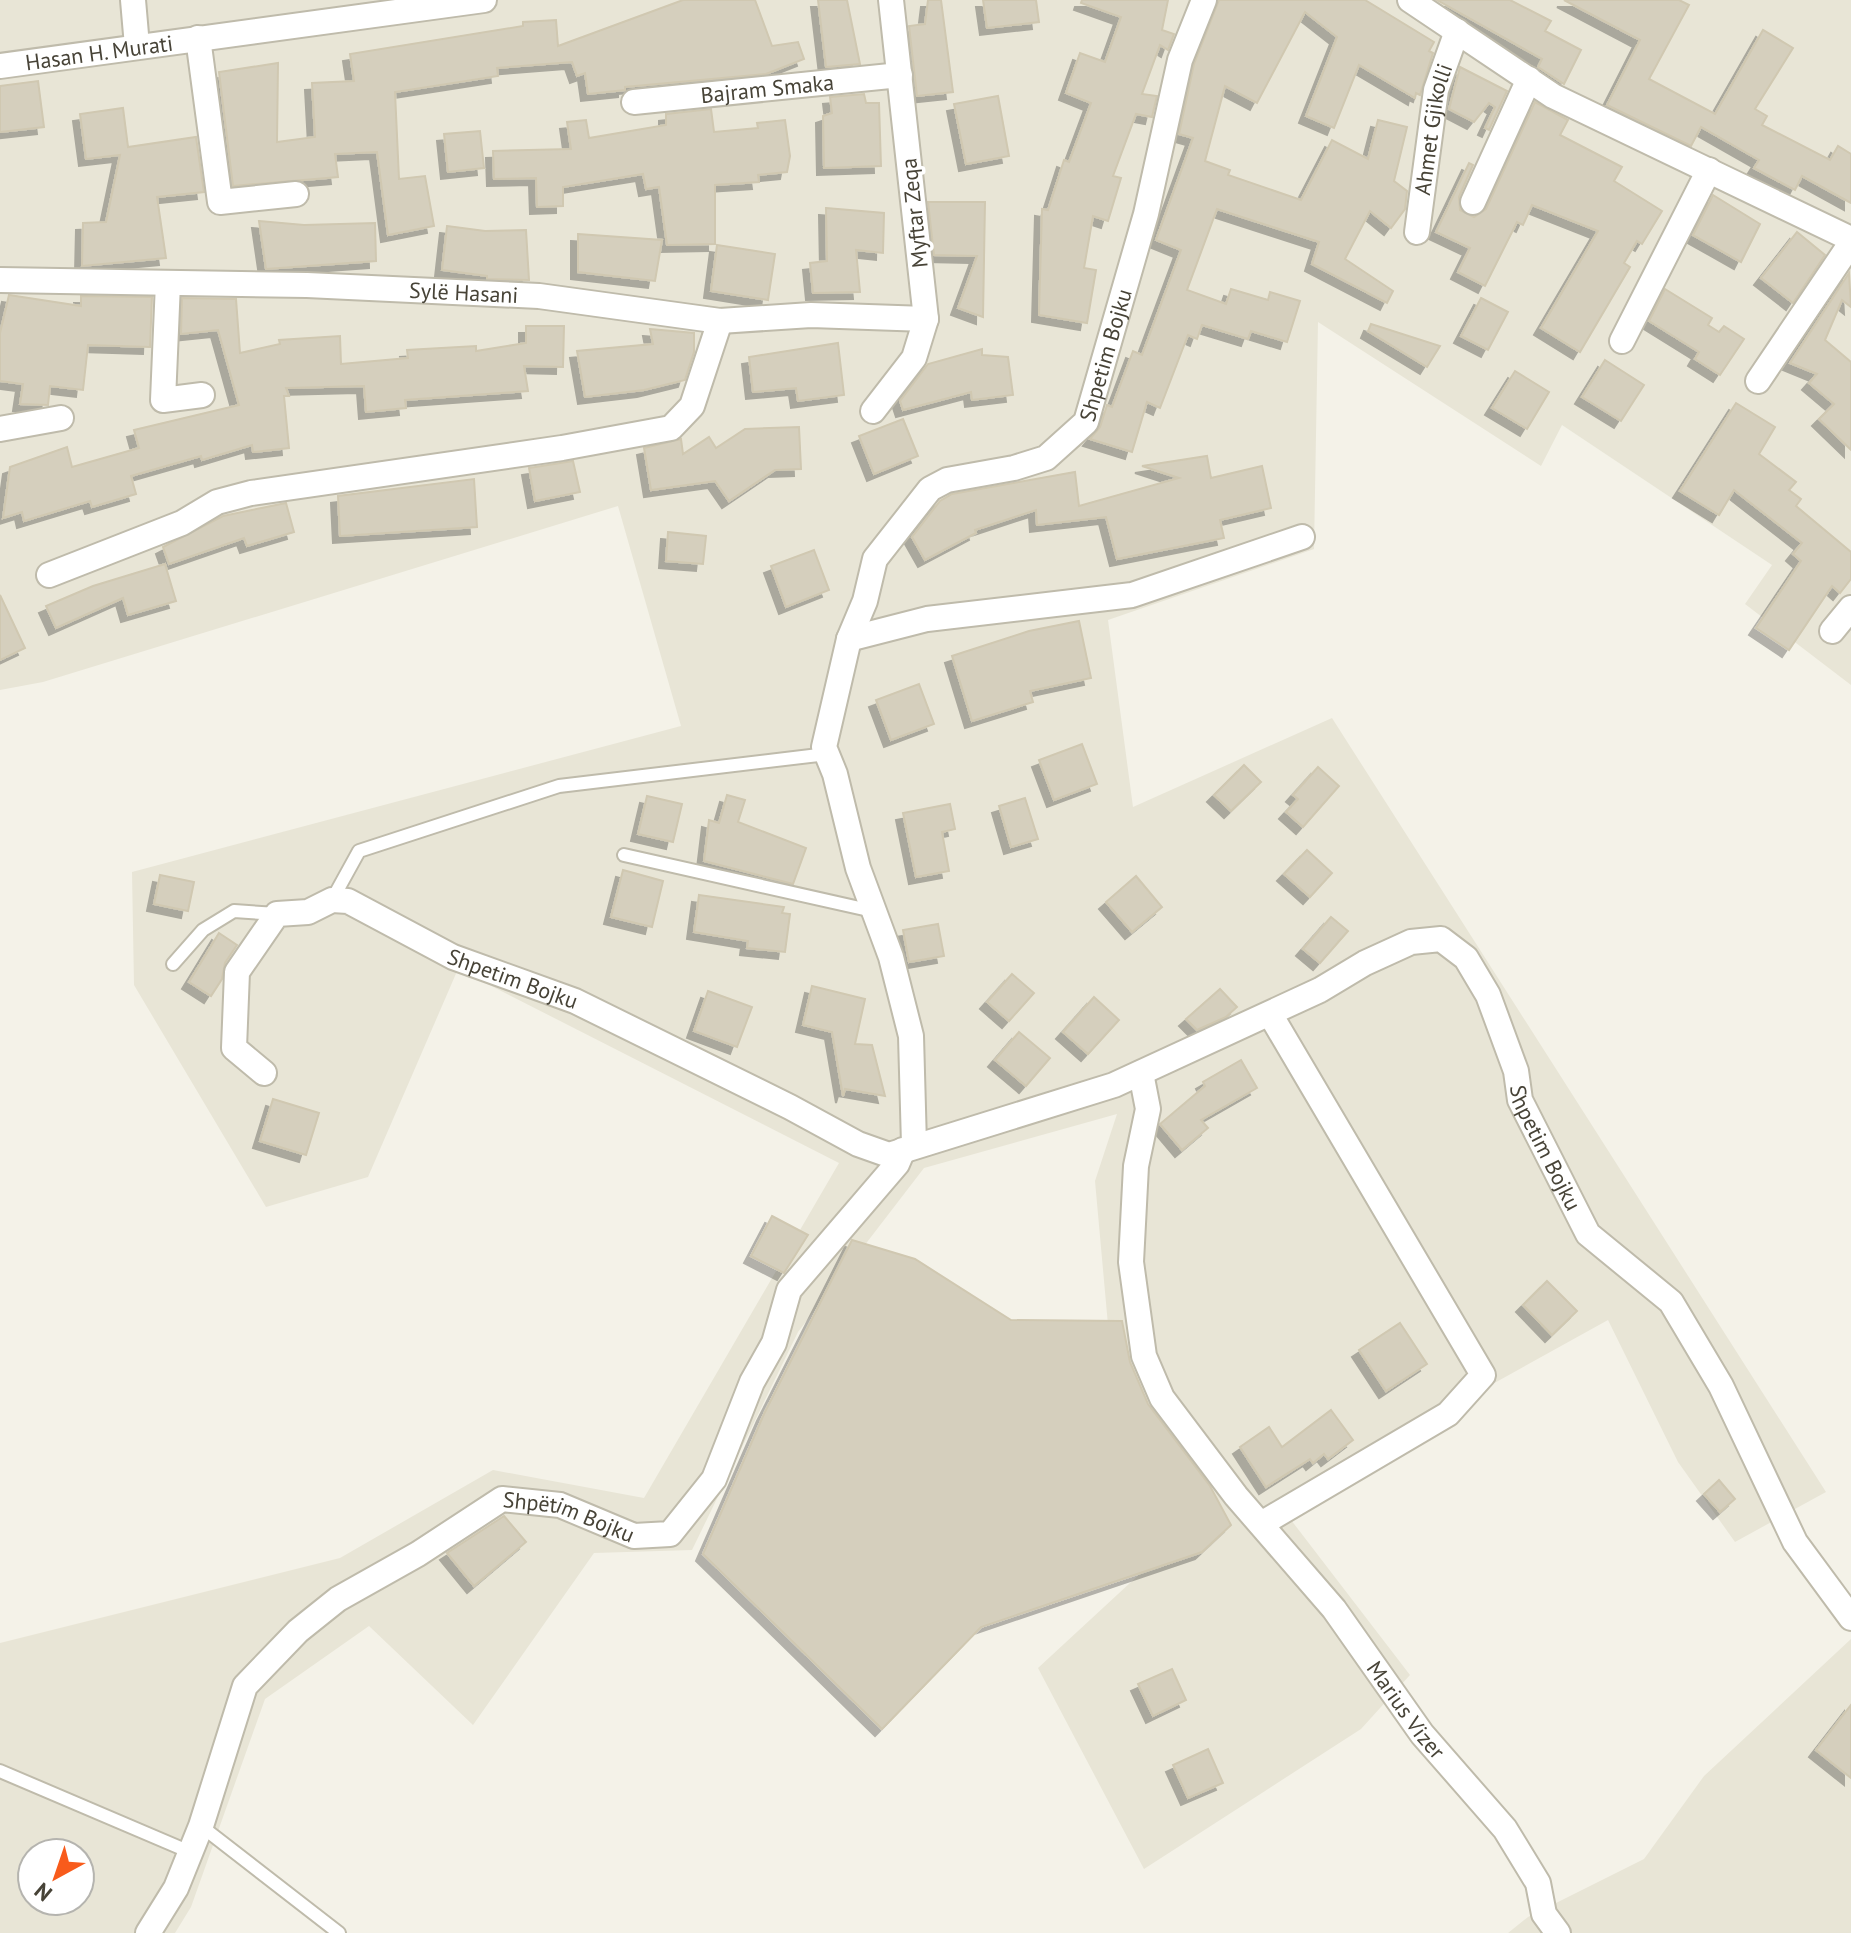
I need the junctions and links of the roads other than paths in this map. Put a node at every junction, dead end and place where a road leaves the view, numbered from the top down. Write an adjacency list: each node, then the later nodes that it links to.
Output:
1 (133, 0): 8 (street)
2 (484, 0): 7 (street, Hasan H. Murati)
3 (891, 0): 10 (street, Myftar Zeqa)
4 (1204, 0): 32 (street, Shpetim Bojku)
5 (1410, 0): 6 (street, Ahmet Gjikolli)
6 (1457, 31): 11 (street, Ahmet Gjikolli); 16 (street, Ahmet Gjikolli)
7 (198, 38): 8 (street, Hasan H. Murati); 14 (street, Hasan H. Murati)
8 (137, 46): 9 (street, Hasan H. Murati)
9 (0, 66)
10 (900, 75): 12 (street, Bajram Smaka); 20 (street, Myftar Zeqa)
11 (1529, 79): 13 (street, Ahmet Gjikolli); 15 (street)
12 (634, 102)
13 (1709, 170): 17 (street, Ahmet Gjikolli); 22 (street)
14 (296, 194)
15 (1473, 202)
16 (1417, 232)
17 (1851, 241): 23 (street)
18 (0, 280): 19 (street, Sylë Hasani)
19 (168, 283): 21 (street, Sylë Hasani); 24 (street)
20 (926, 319): 21 (street, Sylë Hasani); 25 (street, Myftar Zeqa)
21 (720, 321): 29 (street)
22 (1622, 341)
23 (1758, 381)
24 (202, 395)
25 (873, 411)
26 (61, 418): 27 (street)
27 (0, 429)
28 (1302, 537): 32 (street)
29 (49, 575)
30 (1851, 608): 31 (street)
31 (1832, 631)
32 (849, 639): 33 (street, Shpetim Bojku)
33 (827, 754): 35 (lane); 36 (street, Shpetim Bojku)
34 (624, 855): 36 (lane)
35 (332, 900): 37 (street); 42 (street, Shpetim Bojku)
36 (873, 911): 42 (street, Shpetim Bojku)
37 (277, 914): 38 (lane); 40 (street)
38 (173, 964)
39 (1270, 1014): 41 (street, Shpetim Bojku); 43 (street); 44 (street, Shpetim Bojku)
40 (264, 1073)
41 (1141, 1073): 42 (street, Shpetim Bojku); 43 (street, Marius Vizer)
42 (908, 1147): 46 (street, Shpëtim Bojku)
43 (1261, 1524): 50 (street, Marius Vizer)
44 (1851, 1618)
45 (0, 1771): 47 (lane)
46 (201, 1826): 47 (street, Shpëtim Bojku); 49 (lane)
47 (190, 1852): 48 (street, Shpëtim Bojku)
48 (148, 1933)
49 (339, 1933)
50 (1558, 1933)

